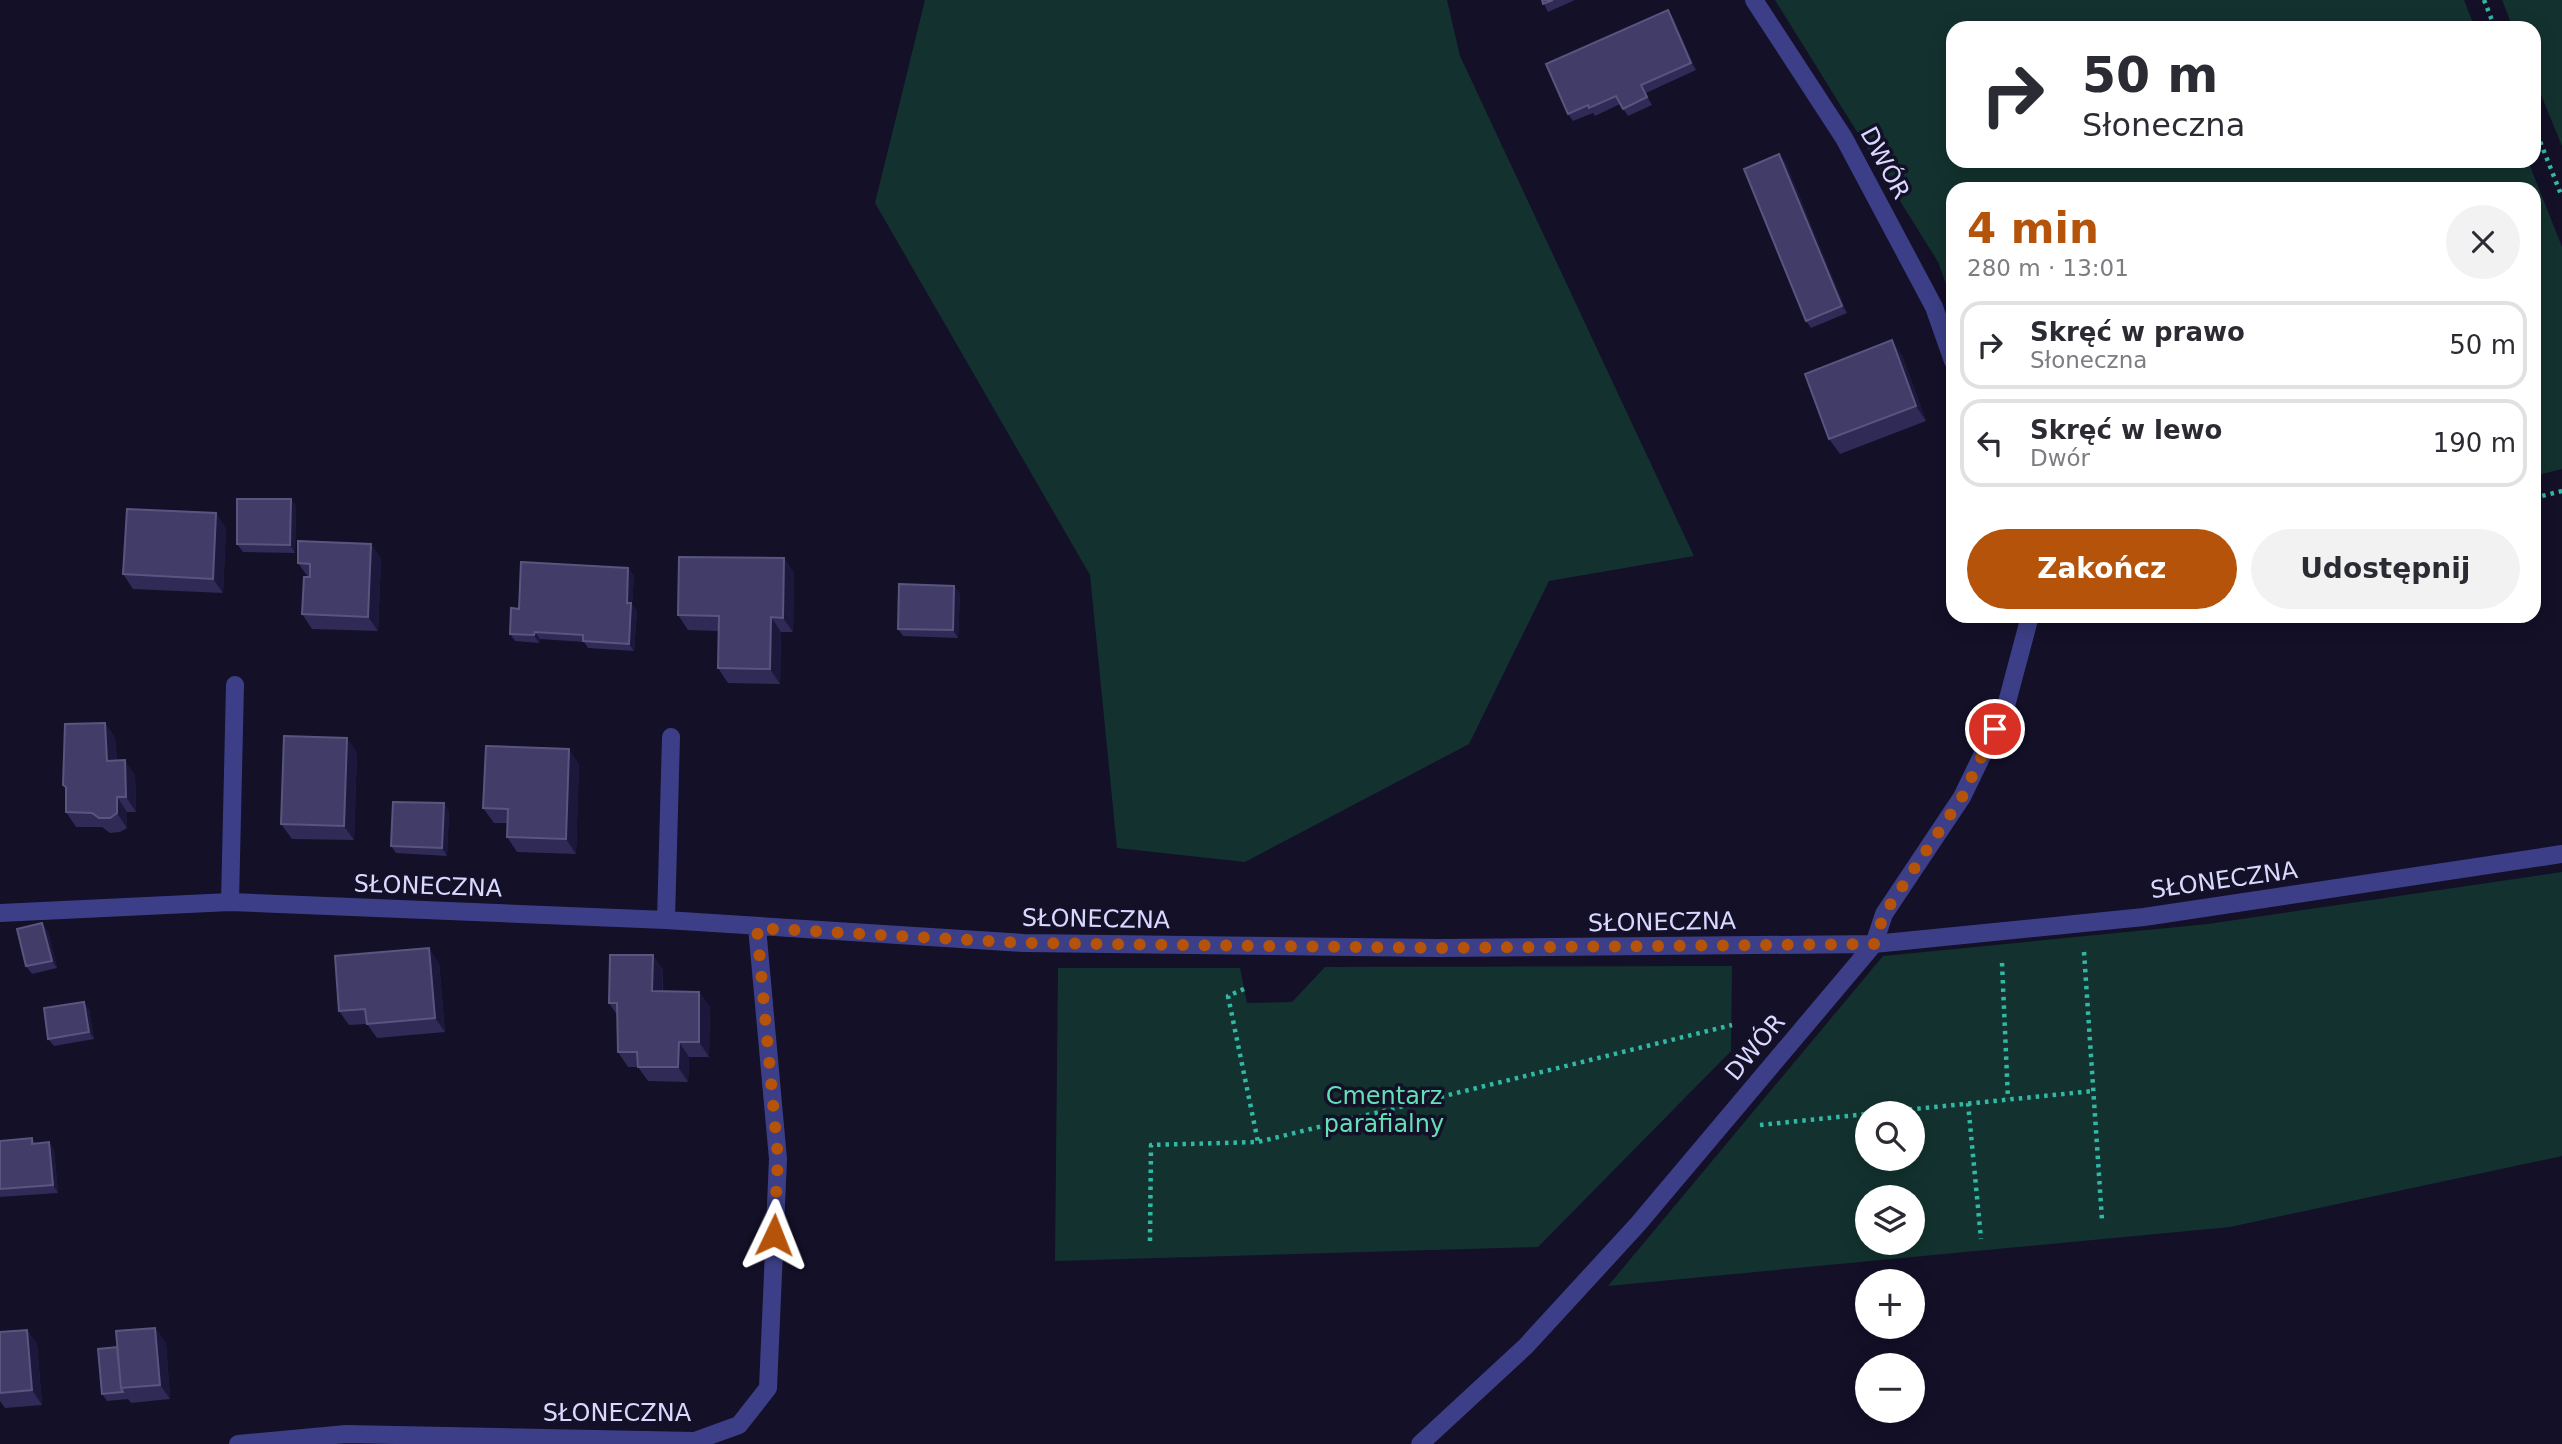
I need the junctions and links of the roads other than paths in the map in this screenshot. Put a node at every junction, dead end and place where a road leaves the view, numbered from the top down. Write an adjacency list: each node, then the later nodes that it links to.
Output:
1 (1754, 0): 2 (street, DWÓR)
2 (1946, 341)
3 (2028, 623): 11 (street, DWÓR)
4 (235, 685): 7 (street)
5 (671, 737): 9 (street)
6 (2562, 854): 11 (street, SŁONECZNA)
7 (230, 902): 8 (street, SŁONECZNA); 9 (street, SŁONECZNA)
8 (0, 914)
9 (666, 920): 10 (street, SŁONECZNA)
10 (757, 928): 11 (street, SŁONECZNA); 12 (street, SŁONECZNA)
11 (1874, 944): 13 (street, DWÓR)
12 (238, 1444)
13 (1420, 1444)

